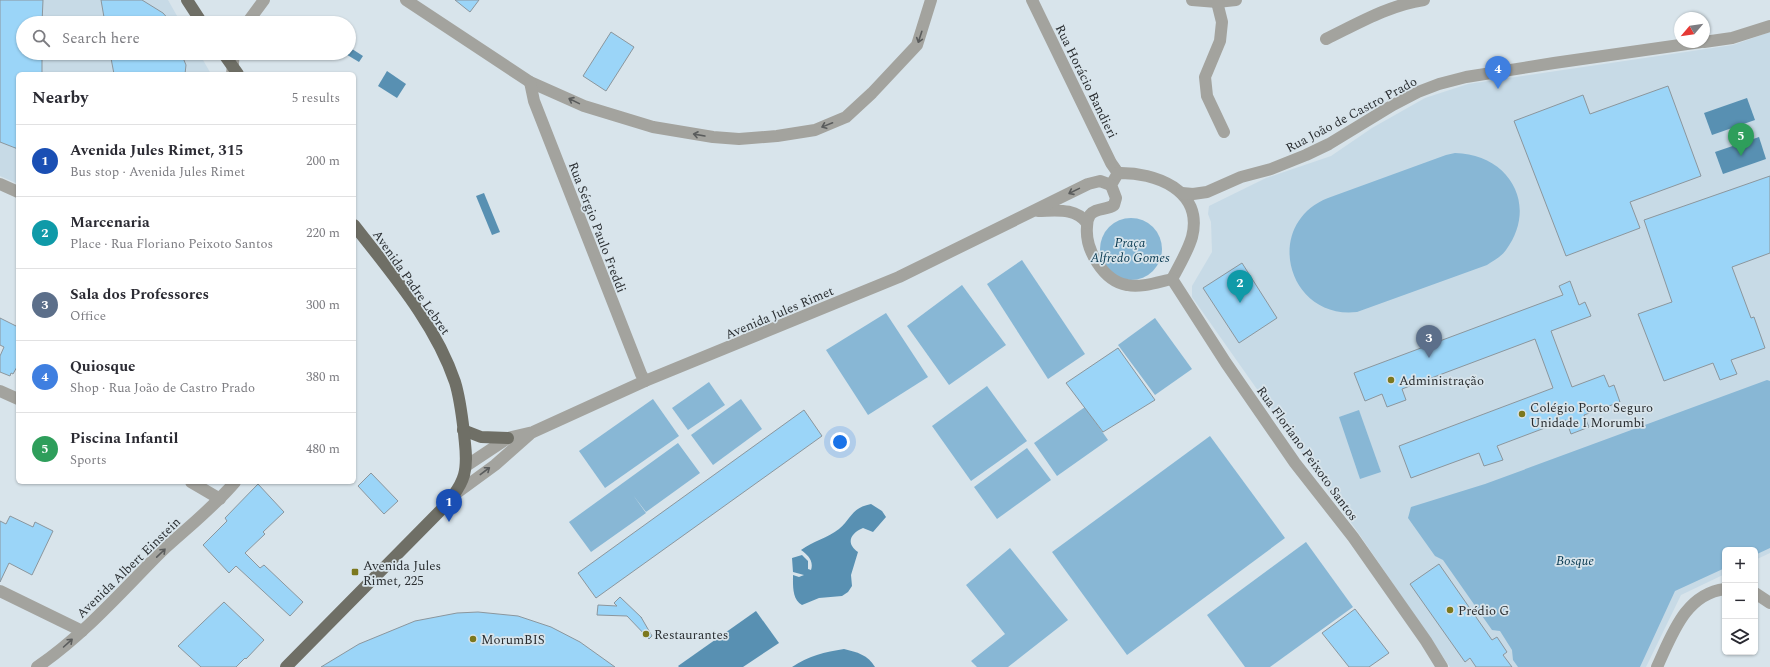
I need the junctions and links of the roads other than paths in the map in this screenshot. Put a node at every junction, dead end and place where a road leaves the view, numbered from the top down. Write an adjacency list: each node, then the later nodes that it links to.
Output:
1 (187, 0): 11 (main road)
2 (264, 0): 12 (street)
3 (406, 0): 20 (street)
4 (931, 0): 20 (street, one-way to 20)
5 (1032, 0): 22 (street, Rua Horácio Bandieri)
6 (1192, 0): 10 (street)
7 (1236, 0): 10 (street)
8 (1424, 0): 9 (street)
9 (1408, 1): 14 (street)
10 (1217, 2): 21 (street)
11 (197, 16)
12 (252, 16)
13 (1770, 26): 15 (street, Rua João de Castro Prado)
14 (1326, 40)
15 (1710, 41)
16 (1674, 46): 26 (street, Rua João de Castro Prado)
17 (227, 60): 19 (main road)
18 (234, 60): 19 (street)
19 (234, 72)
20 (530, 82): 31 (street, Rua Sérgio Paulo Freddi)
21 (1224, 132)
22 (1118, 173): 24 (street); 26 (street)
23 (0, 184): 25 (street)
24 (1110, 185): 27 (street, Avenida Jules Rimet, one-way to 27); 28 (street)
25 (16, 191)
26 (1182, 193): 30 (street)
27 (1033, 212): 28 (street, Avenida Jules Rimet); 31 (street, Avenida Jules Rimet)
28 (1087, 223): 30 (street)
29 (356, 228): 34 (main road, Avenida Padre Lebret)
30 (1172, 279): 47 (street, Rua Floriano Peixoto Santos)
31 (645, 381): 35 (street, Avenida Jules Rimet)
32 (0, 391): 33 (street)
33 (16, 398)
34 (463, 430): 36 (main road); 37 (main road, Avenida Padre Lebret)
35 (533, 432): 36 (street, Avenida Jules Rimet); 40 (street, Avenida Jules Rimet, one-way to 35)
36 (508, 438): 37 (street, Avenida Jules Rimet)
37 (466, 466): 40 (main road, Avenida Padre Lebret)
38 (194, 484): 41 (street)
39 (233, 484): 41 (street, Avenida Albert Einstein)
40 (454, 495): 49 (main road, Avenida Jules Rimet)
41 (220, 499): 46 (street, Avenida Albert Einstein, one-way to 41)
42 (1722, 590): 52 (street)
43 (0, 591): 46 (street)
44 (1758, 595): 45 (street)
45 (1770, 603)
46 (82, 631): 48 (street, Avenida Albert Einstein, one-way to 46)
47 (1426, 641): 50 (street, Rua Floriano Peixoto Santos); 51 (street, Rua Floriano Peixoto Santos)
48 (38, 667)
49 (286, 667)
50 (1442, 667)
51 (1449, 667)
52 (1656, 667)

